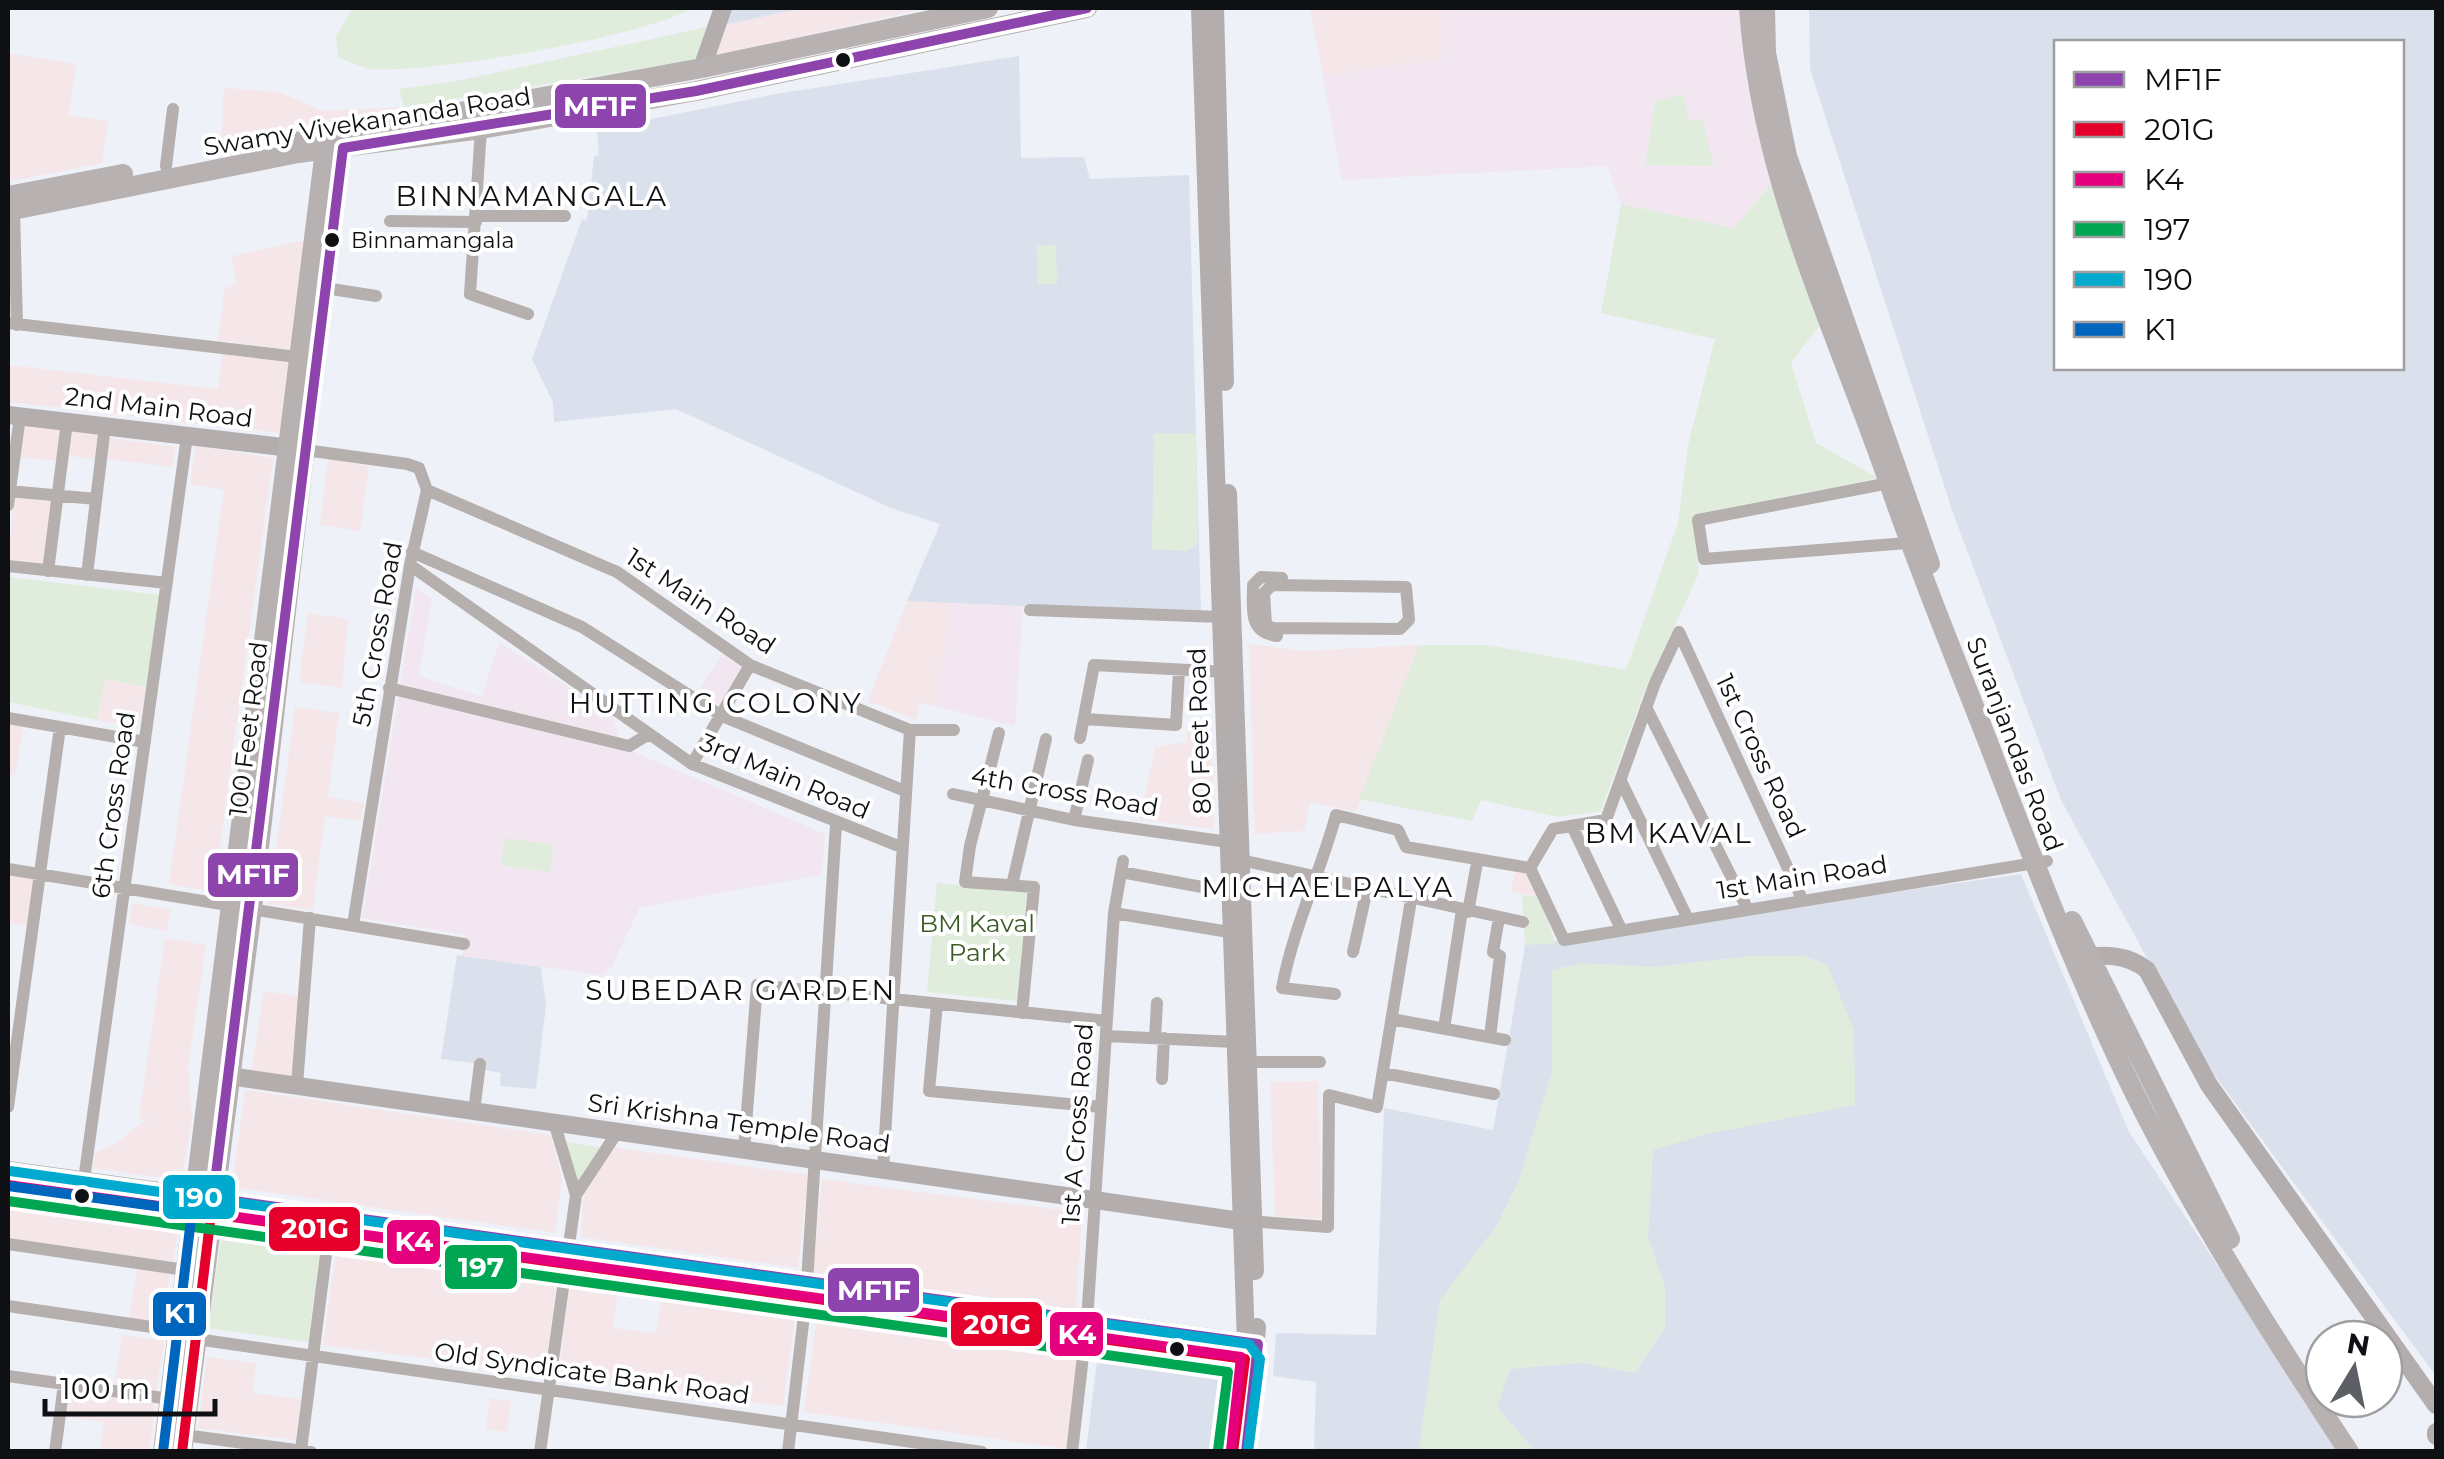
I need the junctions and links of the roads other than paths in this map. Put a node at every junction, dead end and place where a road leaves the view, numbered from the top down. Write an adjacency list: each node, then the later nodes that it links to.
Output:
1 (723, 8): 8 (main road)
2 (988, 8): 8 (main road, Swamy Vivekananda Road)
3 (1087, 8): 10 (main road, Swamy Vivekananda Road)
4 (1200, 8): 41 (main road, 80 Feet Road)
5 (1216, 8): 41 (main road, 80 Feet Road)
6 (1748, 8): 27 (main road, Suranjandas Road)
7 (1765, 8): 73 (main road, Suranjandas Road)
8 (702, 68): 11 (main road, Swamy Vivekananda Road)
9 (172, 108): 12 (street)
10 (481, 129): 11 (main road, Swamy Vivekananda Road); 15 (street)
11 (334, 141): 12 (main road, Swamy Vivekananda Road); 13 (main road, Swamy Vivekananda Road); 17 (main road, 100 Feet Road); 21 (main road, 100 Feet Road)
12 (166, 166): 13 (main road, Swamy Vivekananda Road)
13 (10, 206): 20 (street)
14 (565, 216): 15 (street)
15 (476, 219): 16 (street); 19 (street)
16 (390, 221)
17 (325, 288): 18 (street); 26 (main road, 100 Feet Road)
18 (376, 296)
19 (528, 314)
20 (12, 324): 21 (street)
21 (298, 357): 26 (main road, 100 Feet Road)
22 (14, 416): 23 (main road, 2nd Main Road); 30 (street)
23 (67, 422): 24 (main road, 2nd Main Road); 29 (street)
24 (105, 426): 25 (main road, 2nd Main Road); 31 (street)
25 (187, 436): 26 (main road, 2nd Main Road); 38 (street, 6th Cross Road)
26 (295, 448): 28 (street); 84 (main road, 100 Feet Road)
27 (1889, 483): 32 (main road, Suranjandas Road); 32 (street)
28 (427, 490): 33 (street, 5th Cross Road); 43 (street, 1st Main Road)
29 (56, 496): 30 (street); 31 (street); 35 (street)
30 (8, 498)
31 (96, 499): 36 (street)
32 (1907, 543): 73 (main road, Suranjandas Road)
33 (411, 559): 46 (street, 5th Cross Road); 48 (street); 55 (street, 3rd Main Road)
34 (8, 566): 35 (street)
35 (48, 571): 36 (street)
36 (87, 575): 38 (street)
37 (1285, 578): 39 (street)
38 (167, 583): 58 (street, 6th Cross Road)
39 (1258, 606): 39 (street); 41 (street); 42 (street)
40 (1030, 610): 41 (street)
41 (1228, 610): 45 (main road, 80 Feet Road)
42 (1280, 636)
43 (750, 665): 48 (street); 52 (street, 1st Main Road)
44 (1179, 670): 45 (street); 50 (street); 50 (street)
45 (1228, 672): 69 (main road, 80 Feet Road); 71 (main road, 80 Feet Road)
46 (390, 688): 55 (street); 92 (street, 5th Cross Road)
47 (1646, 707): 61 (street); 82 (street, 1st Cross Road); 85 (street)
48 (722, 716): 60 (street); 62 (street)
49 (8, 718): 51 (street)
50 (1085, 719): 56 (street)
51 (60, 728): 58 (street); 76 (street)
52 (910, 730): 53 (street, 1st Main Road); 62 (street)
53 (954, 730)
54 (999, 733): 64 (street)
55 (649, 734): 60 (street, 3rd Main Road)
56 (1080, 738)
57 (1046, 739): 65 (street)
58 (145, 742): 80 (street, 6th Cross Road)
59 (1088, 760): 66 (street)
60 (692, 764): 67 (street, 3rd Main Road)
61 (1621, 781): 68 (street); 90 (street)
62 (905, 791): 70 (street)
63 (953, 794): 64 (street, 4th Cross Road)
64 (981, 799): 65 (street, 4th Cross Road); 78 (street)
65 (1026, 810): 66 (street, 4th Cross Road); 78 (street)
66 (1074, 820): 69 (street, 4th Cross Road)
67 (836, 825): 70 (street, 3rd Main Road); 98 (street)
68 (1572, 826): 75 (street); 93 (street)
69 (1228, 842): 81 (main road, 80 Feet Road)
70 (901, 848): 100 (street)
71 (1241, 860): 77 (street); 109 (main road, 80 Feet Road)
72 (1477, 862): 75 (street); 77 (street); 86 (street)
73 (2041, 863): 82 (street, 1st Main Road); 97 (main road, Suranjandas Road)
74 (8, 868): 76 (street)
75 (1530, 868): 93 (street, 1st Main Road)
76 (40, 874): 80 (street); 117 (street)
77 (1320, 874): 79 (street); 99 (street)
78 (1012, 884): 103 (street)
79 (1368, 885): 83 (street); 96 (street)
80 (124, 888): 84 (street); 126 (street, 6th Cross Road)
81 (1229, 892): 87 (street, 1st A Cross Road); 108 (main road, 80 Feet Road)
82 (1802, 898): 85 (street, 1st Main Road)
83 (1411, 900): 86 (street); 104 (street)
84 (242, 907): 88 (street); 113 (main road, 100 Feet Road); 130 (main road, 100 Feet Road)
85 (1748, 908): 90 (street, 1st Main Road)
86 (1465, 911): 89 (street); 106 (street)
87 (1114, 914): 94 (street); 105 (street, 1st A Cross Road)
88 (310, 918): 92 (street); 115 (street)
89 (1499, 918): 91 (street); 106 (street)
90 (1688, 919): 93 (street, 1st Main Road)
91 (1523, 922)
92 (353, 925): 95 (street)
93 (1621, 929)
94 (1223, 931)
95 (464, 944)
96 (1354, 952)
97 (2083, 964): 137 (main road, Suranjandas Road); 138 (main road)
98 (826, 992): 100 (street); 122 (street); 123 (street)
99 (1335, 994)
100 (892, 999): 102 (street); 124 (street)
101 (1157, 1003): 107 (street)
102 (937, 1004): 103 (street); 118 (street)
103 (1022, 1012): 105 (street)
104 (1392, 1019): 106 (street); 112 (street)
105 (1106, 1028): 107 (street); 118 (street, 1st A Cross Road)
106 (1444, 1029)
107 (1160, 1038): 108 (street); 114 (street)
108 (1235, 1042): 131 (main road, 80 Feet Road)
109 (1248, 1062): 110 (street); 131 (main road, 80 Feet Road)
110 (1320, 1062)
111 (480, 1064): 119 (street)
112 (1382, 1073): 116 (street); 131 (street)
113 (229, 1076): 115 (main road, Sri Krishna Temple Road); 130 (main road, 100 Feet Road)
114 (1162, 1078)
115 (297, 1085): 119 (main road, Sri Krishna Temple Road)
116 (1494, 1094)
117 (8, 1106)
118 (1101, 1107): 129 (street, 1st A Cross Road)
119 (474, 1110): 120 (main road, Sri Krishna Temple Road)
120 (554, 1122): 121 (main road, Sri Krishna Temple Road); 128 (street)
121 (618, 1131): 122 (main road, Sri Krishna Temple Road); 128 (street)
122 (744, 1150): 123 (main road, Sri Krishna Temple Road)
123 (815, 1160): 124 (main road, Sri Krishna Temple Road); 136 (street)
124 (883, 1169): 129 (main road, Sri Krishna Temple Road)
125 (8, 1170): 126 (main road)
126 (84, 1180): 130 (main road)
127 (8, 1186): 130 (main road)
128 (576, 1195): 134 (street)
129 (1095, 1200): 131 (main road, Sri Krishna Temple Road); 141 (street, 1st A Cross Road)
130 (202, 1205): 132 (main road); 134 (main road); 135 (main road, 100 Feet Road); 142 (main road, 100 Feet Road)
131 (1247, 1221): 143 (main road, 80 Feet Road)
132 (328, 1230): 134 (main road); 144 (street)
133 (8, 1244): 135 (street)
134 (569, 1255): 136 (main road); 149 (street)
135 (185, 1270): 142 (main road, 100 Feet Road)
136 (807, 1289): 141 (main road); 154 (street)
137 (2260, 1302): 145 (main road, Suranjandas Road); 165 (main road, Suranjandas Road)
138 (2357, 1303): 140 (main road); 151 (main road)
139 (8, 1306): 142 (street, Old Syndicate Bank Road)
140 (2365, 1319)
141 (1086, 1329): 143 (main road); 162 (street)
142 (187, 1335): 144 (street, Old Syndicate Bank Road); 150 (main road, 100 Feet Road); 155 (main road, 100 Feet Road)
143 (1252, 1352): 163 (main road, 80 Feet Road); 164 (main road, 80 Feet Road)
144 (312, 1356): 149 (street, Old Syndicate Bank Road); 156 (street)
145 (2304, 1361)
146 (8, 1376): 148 (street)
147 (2404, 1378): 153 (main road)
148 (64, 1384): 150 (street); 157 (street)
149 (550, 1390): 154 (street, Old Syndicate Bank Road); 159 (street)
150 (170, 1399): 158 (main road, 100 Feet Road)
151 (2436, 1405)
152 (2344, 1419): 166 (main road)
153 (2436, 1421)
154 (791, 1424): 160 (street); 161 (street, Old Syndicate Bank Road)
155 (183, 1443): 156 (street)
156 (306, 1451)
157 (55, 1452)
158 (163, 1452)
159 (540, 1452)
160 (788, 1452)
161 (982, 1452)
162 (1072, 1452)
163 (1233, 1452)
164 (1246, 1452)
165 (2350, 1452)
166 (2365, 1452)

